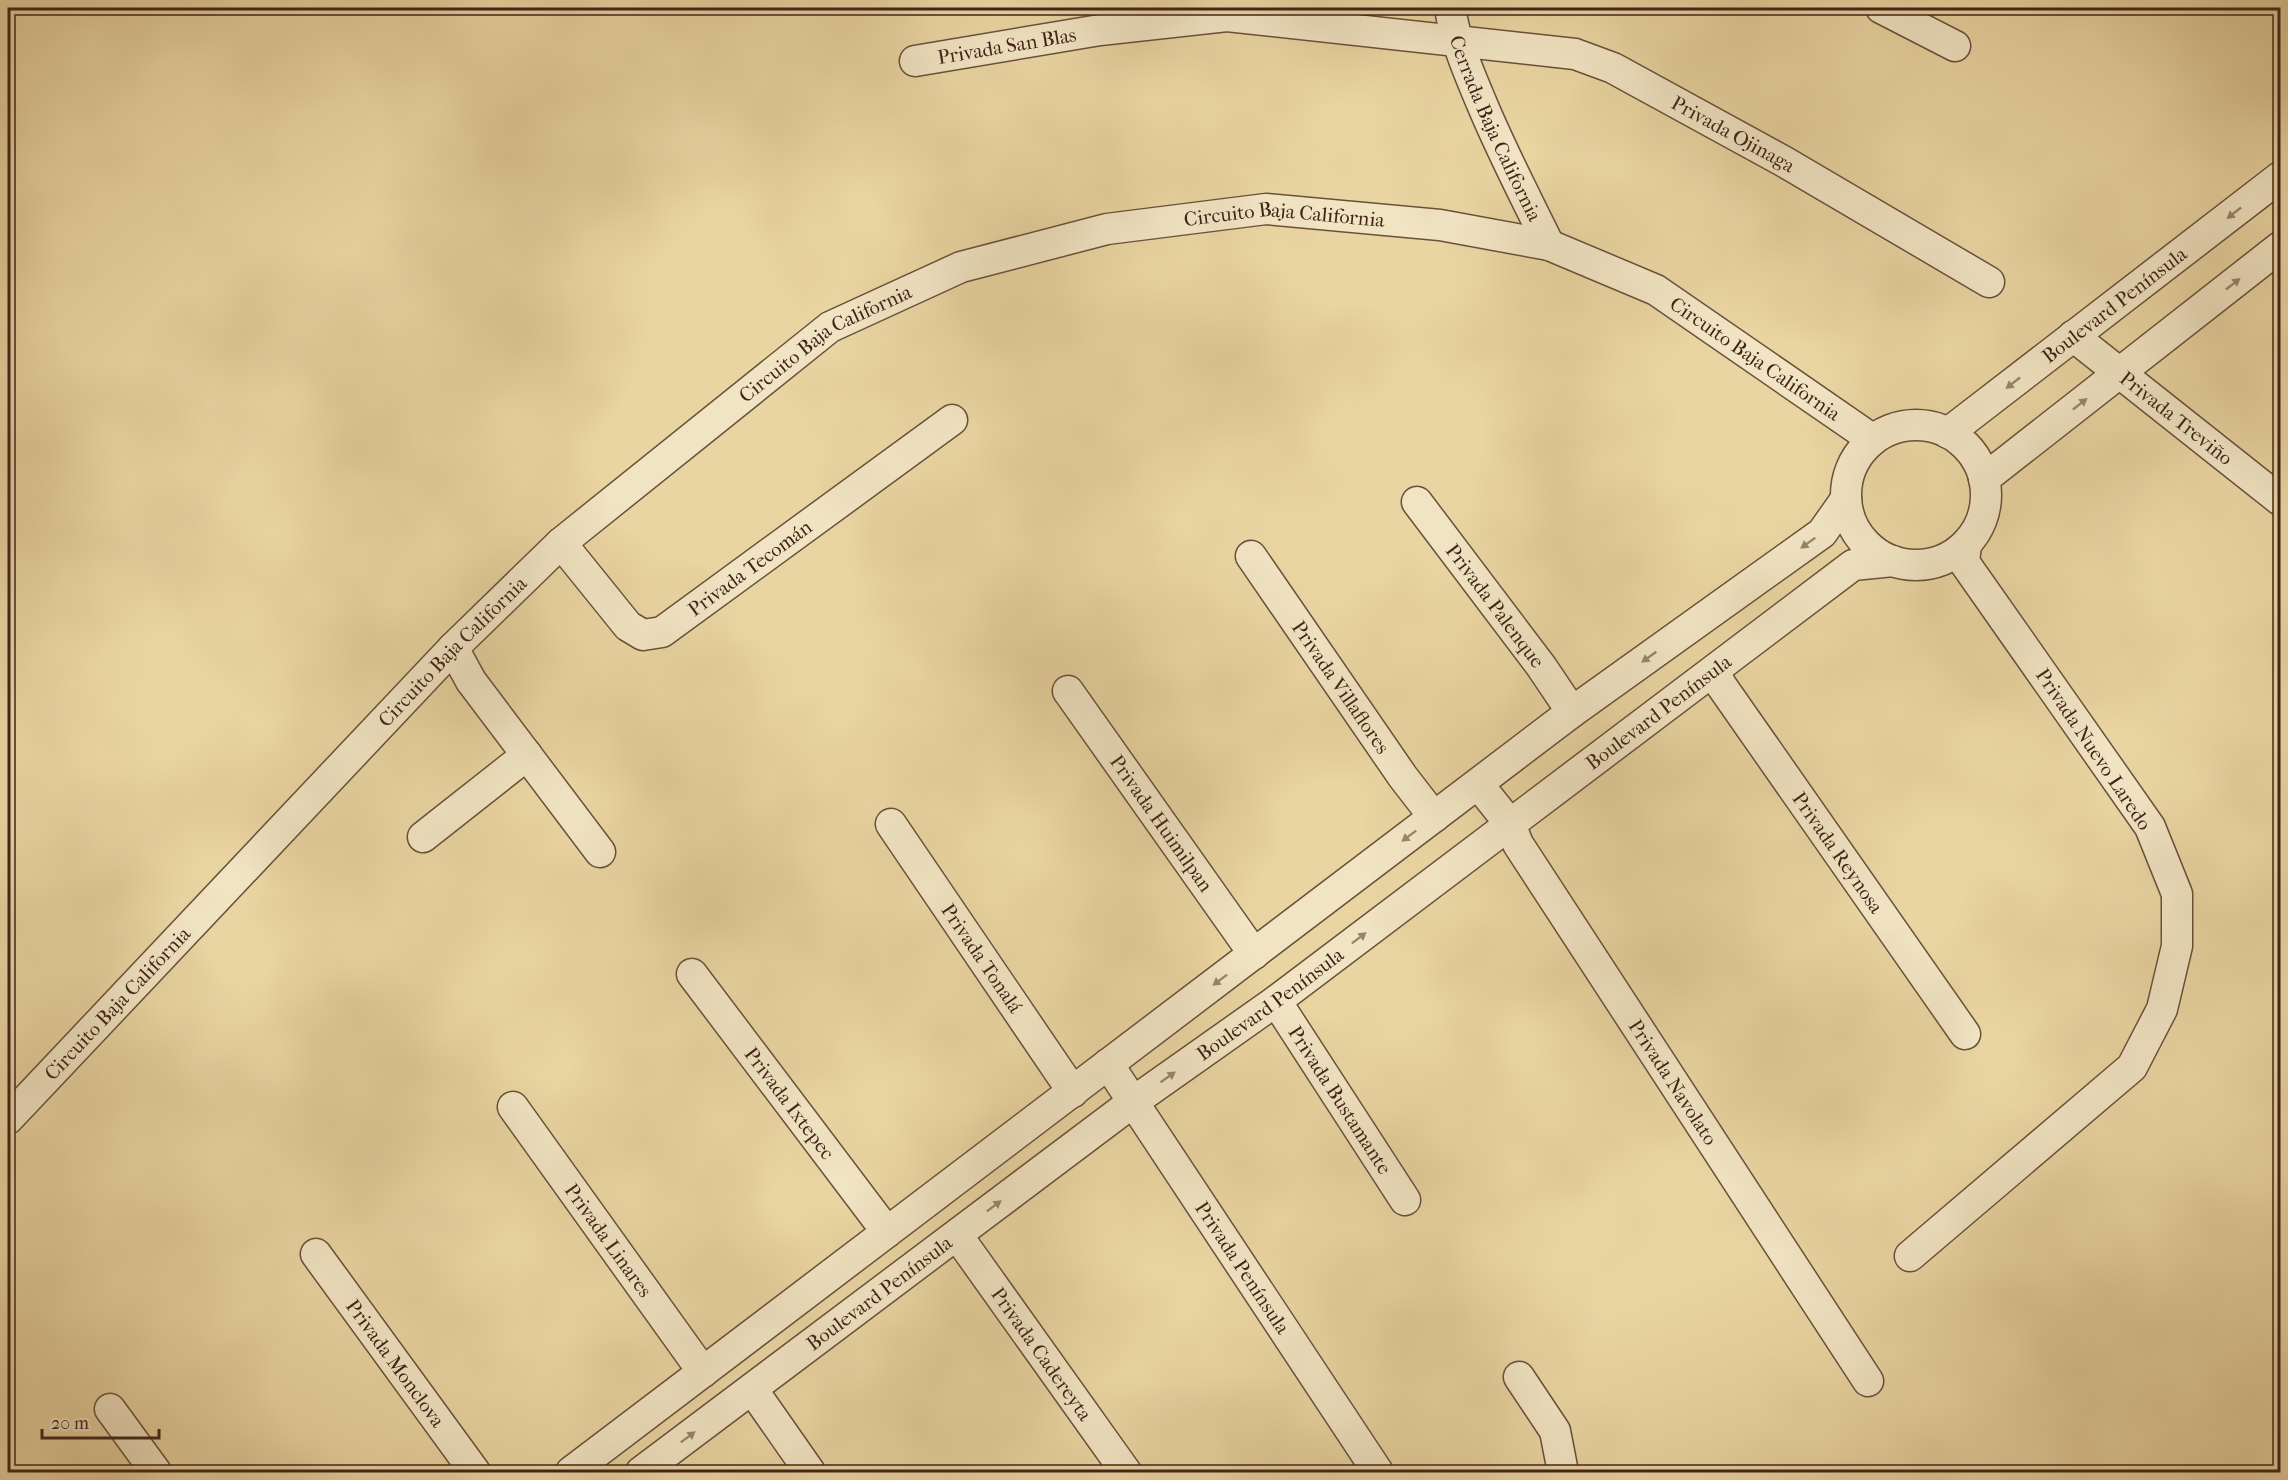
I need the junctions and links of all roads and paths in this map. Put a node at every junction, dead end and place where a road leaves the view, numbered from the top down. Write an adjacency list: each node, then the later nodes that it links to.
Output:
1 (1450, 8): 3 (street, Cerrada Baja California)
2 (1881, 8): 4 (street)
3 (1457, 41): 5 (street, Privada San Blas); 7 (street, Cerrada Baja California); 9 (street, Privada Ojinaga)
4 (1955, 46)
5 (915, 61)
6 (2274, 192): 10 (street, Boulevard Península, one-way to 10)
7 (1549, 245): 14 (street, Circuito Baja California); 19 (street, Circuito Baja California)
8 (2280, 247): 11 (street, one-way to 8)
9 (1989, 282)
10 (2073, 336): 11 (street, Privada Treviño); 13 (street, Boulevard Península, one-way to 13)
11 (2121, 372): 15 (street, one-way to 11); 17 (street, Privada Treviño)
12 (952, 420): 19 (street, Privada Tecomán)
13 (1948, 433): 14 (street); 15 (street)
14 (1872, 439): 16 (street)
15 (1984, 479): 20 (street)
16 (1846, 499): 22 (street); 26 (street, one-way to 26)
17 (2280, 500)
18 (1416, 502): 26 (street, Privada Palenque)
19 (561, 543): 23 (street, Circuito Baja California)
20 (1966, 545): 22 (street); 47 (street, Privada Nuevo Laredo)
21 (1251, 556): 29 (street, Privada Villaflores)
22 (1893, 561): 24 (street, Boulevard Península)
23 (453, 648): 27 (street); 42 (street, Circuito Baja California)
24 (1714, 671): 31 (street, Boulevard Península); 37 (street, Privada Reynosa)
25 (1068, 691): 34 (street, Privada Huimilpan)
26 (1572, 712): 28 (street)
27 (527, 754): 32 (street); 33 (street)
28 (1478, 784): 29 (street); 31 (street, Privada Navolato)
29 (1434, 817): 34 (street, one-way to 34)
30 (891, 824): 39 (street, Privada Tonalá)
31 (1510, 824): 36 (street, Boulevard Península, one-way to 31); 50 (street, Privada Navolato)
32 (423, 837)
33 (600, 852)
34 (1254, 954): 38 (street, one-way to 38)
35 (692, 974): 44 (street, Privada Ixtepec)
36 (1276, 1001): 40 (street, Boulevard Península, one-way to 36); 43 (street, Privada Bustamante)
37 (1965, 1034)
38 (1108, 1064): 39 (street); 40 (street, Privada Península)
39 (1073, 1092): 44 (street)
40 (1133, 1102): 45 (street, Boulevard Península, one-way to 40); 60 (street, Privada Península)
41 (513, 1107): 48 (street, Privada Linares)
42 (8, 1119)
43 (1405, 1200)
44 (887, 1232): 48 (street)
45 (957, 1235): 51 (street, Boulevard Península); 59 (street, Privada Cadereyta)
46 (316, 1254): 56 (street, Privada Monclova)
47 (1910, 1256)
48 (703, 1372): 53 (street)
49 (1519, 1377): 61 (street)
50 (1868, 1381)
51 (752, 1389): 54 (street, Boulevard Península, one-way to 51); 58 (street)
52 (110, 1409): 55 (street)
53 (626, 1431): 54 (street, Boulevard Península); 57 (street)
54 (647, 1468)
55 (156, 1473)
56 (475, 1473)
57 (571, 1473)
58 (810, 1473)
59 (1126, 1473)
60 (1378, 1473)
61 (1563, 1473)

